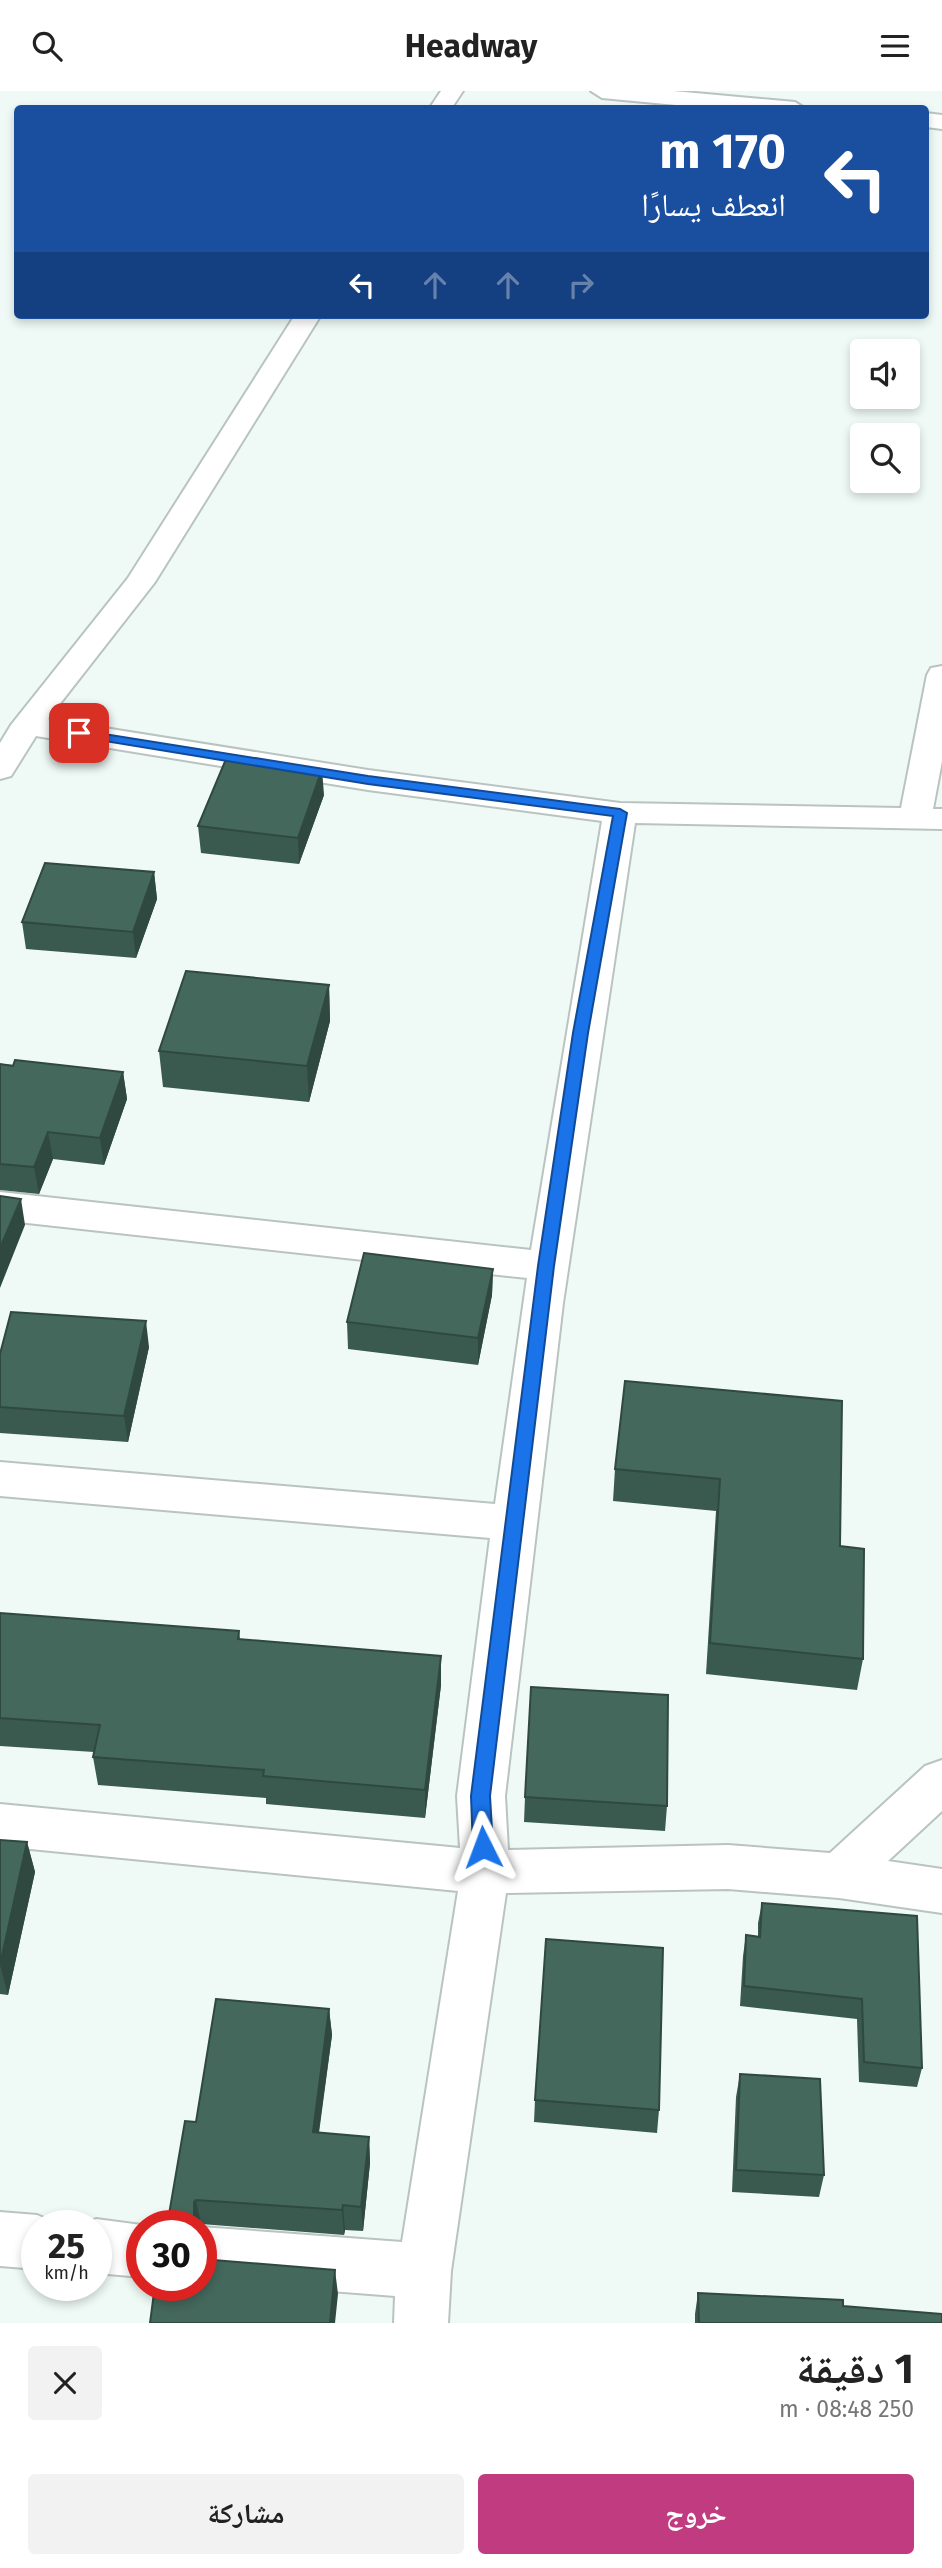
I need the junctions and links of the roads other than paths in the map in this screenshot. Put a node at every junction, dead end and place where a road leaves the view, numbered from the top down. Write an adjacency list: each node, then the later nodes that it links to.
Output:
1 (602, 91): 2 (street)
2 (752, 105)
3 (305, 319): 5 (street)
4 (942, 675): 8 (street)
5 (27, 725): 6 (street); 7 (street)
6 (0, 769)
7 (620, 813): 8 (street); 10 (street)
8 (928, 819)
9 (0, 1206): 10 (street)
10 (546, 1266): 12 (street)
11 (0, 1479): 12 (street)
12 (513, 1523): 15 (street)
13 (942, 1781): 16 (street)
14 (0, 1825): 15 (street)
15 (485, 1872): 16 (street); 21 (street)
16 (839, 1876): 17 (street)
17 (942, 1891)
18 (0, 2239): 19 (street)
19 (21, 2241)
20 (217, 2255): 21 (street)
21 (424, 2270): 22 (street)
22 (421, 2323)

